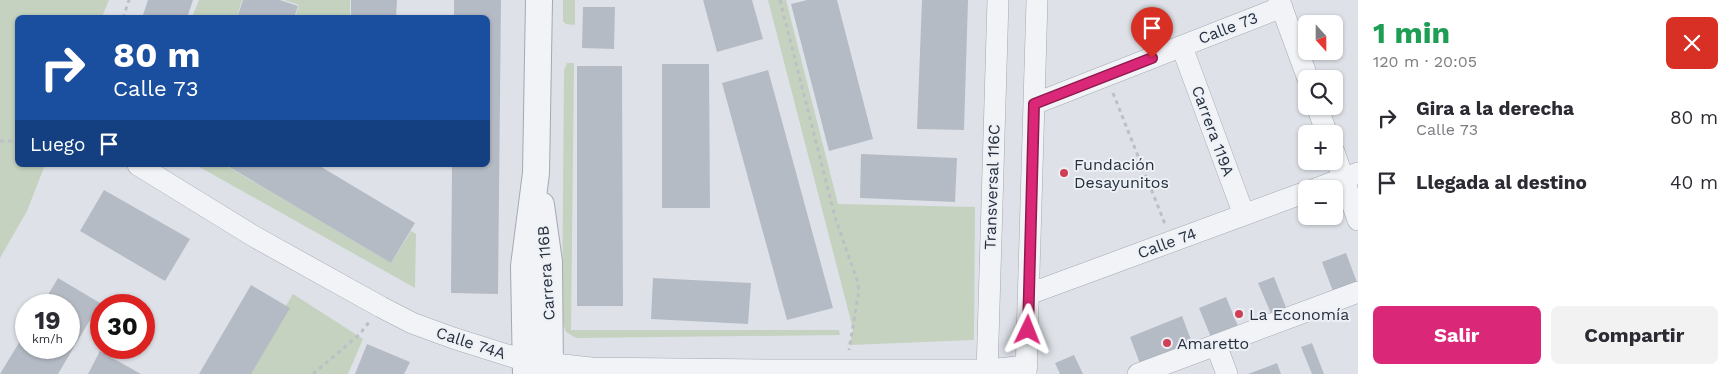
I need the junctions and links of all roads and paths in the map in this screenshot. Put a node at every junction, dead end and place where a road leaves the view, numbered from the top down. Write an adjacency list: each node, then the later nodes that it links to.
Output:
1 (129, 0): 7 (path)
2 (539, 0): 25 (street, Carrera 116B)
3 (780, 0): 26 (path)
4 (998, 0): 28 (street, Transversal 116C)
5 (1043, 2): 11 (street)
6 (1281, 4): 8 (street, Calle 73); 9 (street)
7 (124, 15)
8 (1182, 46): 10 (street, Calle 73); 18 (street, Carrera 119A)
9 (1305, 70)
10 (1106, 76): 11 (street, Calle 73); 20 (path)
11 (1034, 104): 22 (street)
12 (0, 141): 13 (path)
13 (15, 141)
14 (1343, 165): 16 (street)
15 (141, 167): 23 (street, Calle 74A)
16 (1351, 176): 19 (street)
17 (1298, 195): 18 (street, Calle 74)
18 (1244, 215): 20 (street, Calle 74)
19 (1358, 220)
20 (1172, 241): 22 (street, Calle 74)
21 (1358, 292): 24 (street)
22 (1029, 294): 27 (street)
23 (380, 307): 25 (street, Calle 74A); 29 (path)
24 (1216, 345): 30 (street); 31 (street)
25 (538, 368): 26 (street, Calle 74A)
26 (848, 370): 28 (street, Calle 74A)
27 (1026, 370): 28 (street, Calle 74A)
28 (987, 372)
29 (313, 374)
30 (1138, 374)
31 (1226, 374)

